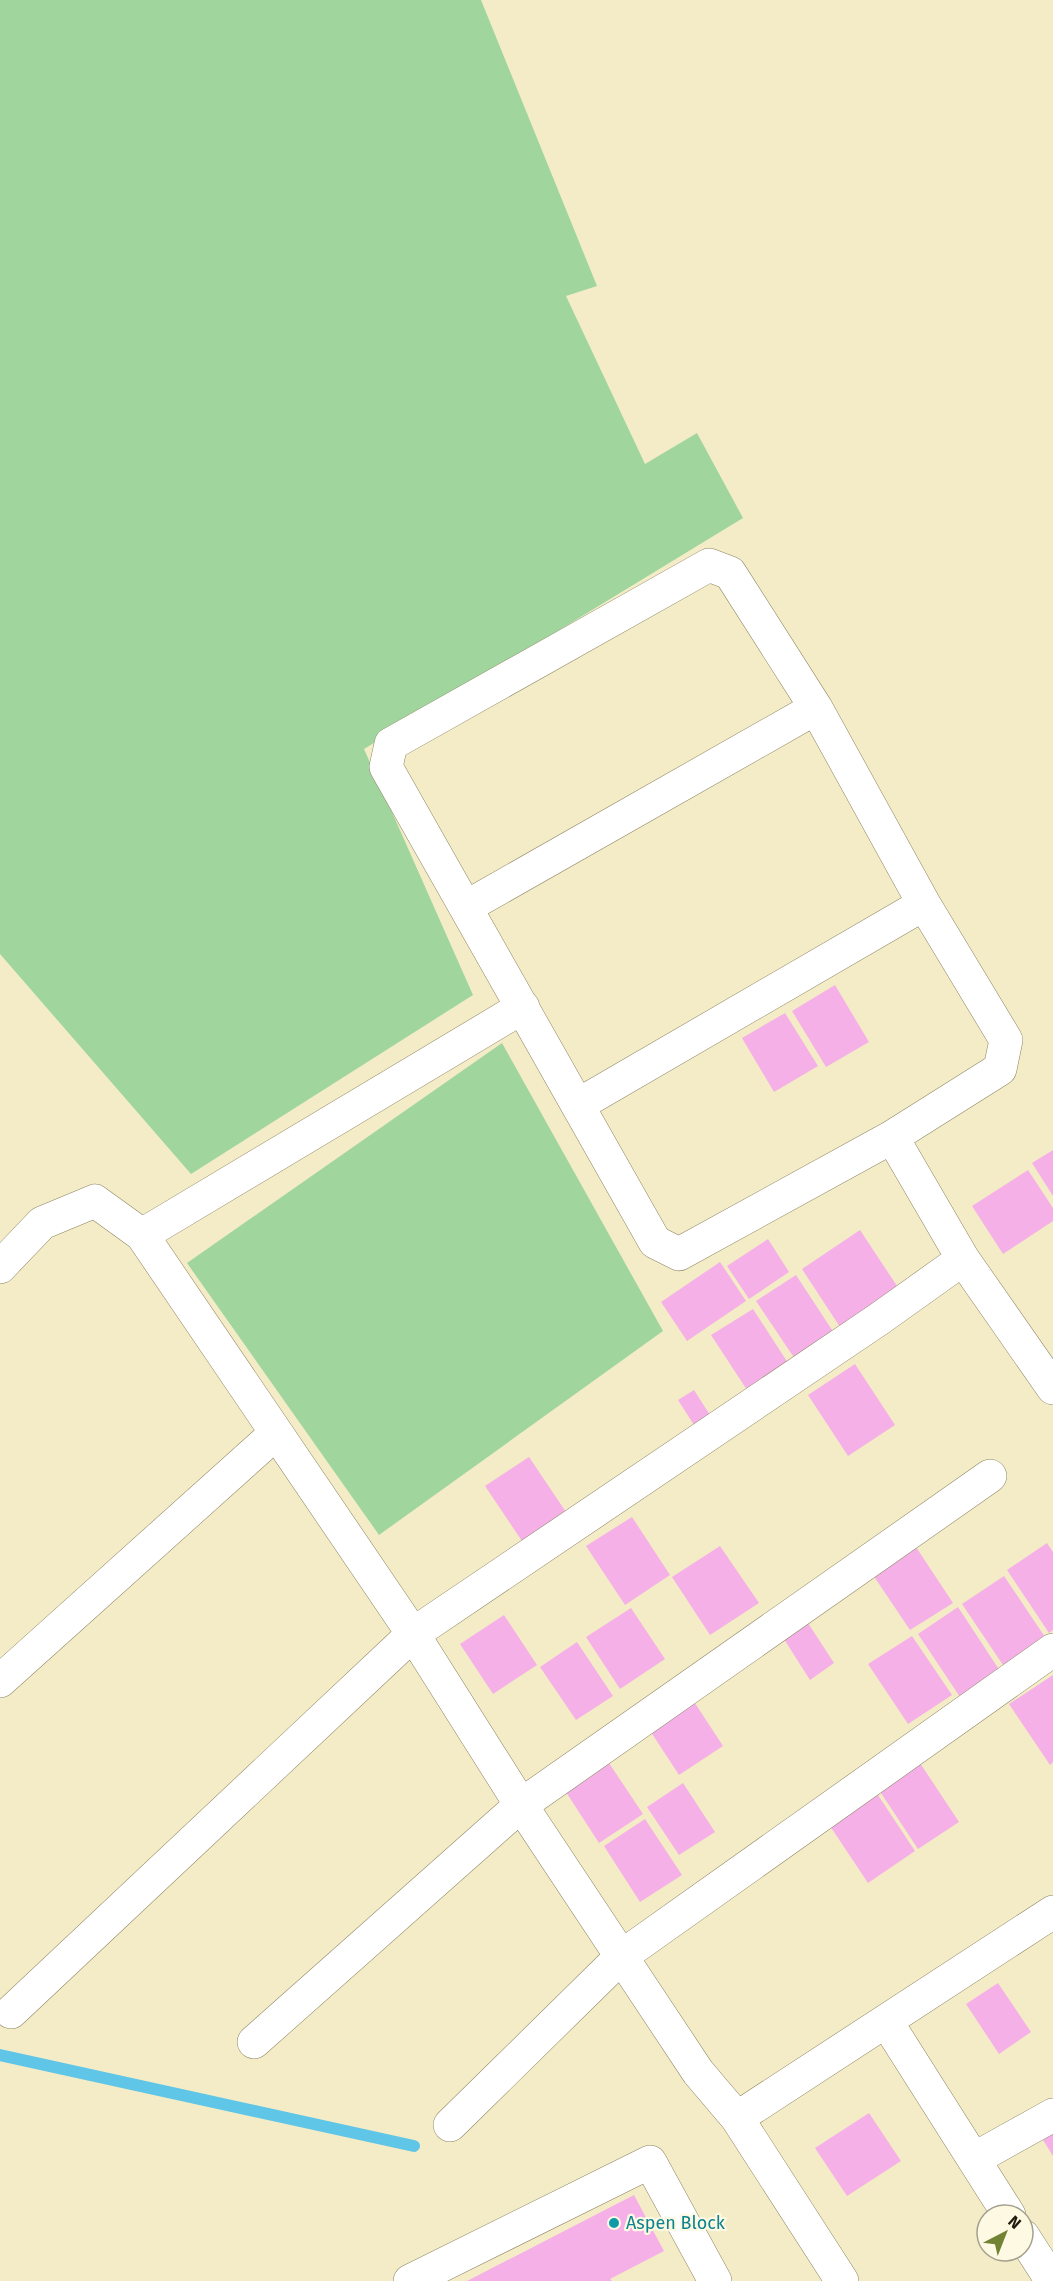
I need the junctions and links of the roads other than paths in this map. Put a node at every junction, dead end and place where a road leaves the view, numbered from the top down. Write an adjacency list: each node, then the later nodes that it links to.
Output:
1 (816, 708): 2 (street); 3 (street); 3 (street)
2 (924, 904): 5 (street); 6 (street)
3 (466, 908): 4 (street)
4 (523, 1007): 5 (street); 7 (street)
5 (578, 1105): 6 (street)
6 (892, 1137): 8 (street)
7 (142, 1235): 9 (street); 11 (street)
8 (963, 1258): 10 (street); 13 (street)
9 (0, 1267)
10 (1053, 1388)
11 (275, 1434): 13 (street); 15 (street)
12 (990, 1476): 16 (street)
13 (413, 1634): 16 (street); 19 (street)
14 (1053, 1650): 18 (street)
15 (0, 1681)
16 (521, 1805): 18 (street); 21 (street)
17 (1053, 1912): 20 (street)
18 (622, 1956): 23 (street); 24 (street)
19 (11, 2012)
20 (886, 2021): 23 (street); 25 (street)
21 (254, 2042)
22 (1053, 2115): 25 (street)
23 (737, 2118): 30 (street)
24 (450, 2125)
25 (974, 2159): 26 (street)
26 (1002, 2203)
27 (1035, 2255): 31 (street)
28 (410, 2281): 29 (street)
29 (715, 2281)
30 (842, 2281)
31 (1052, 2281)

